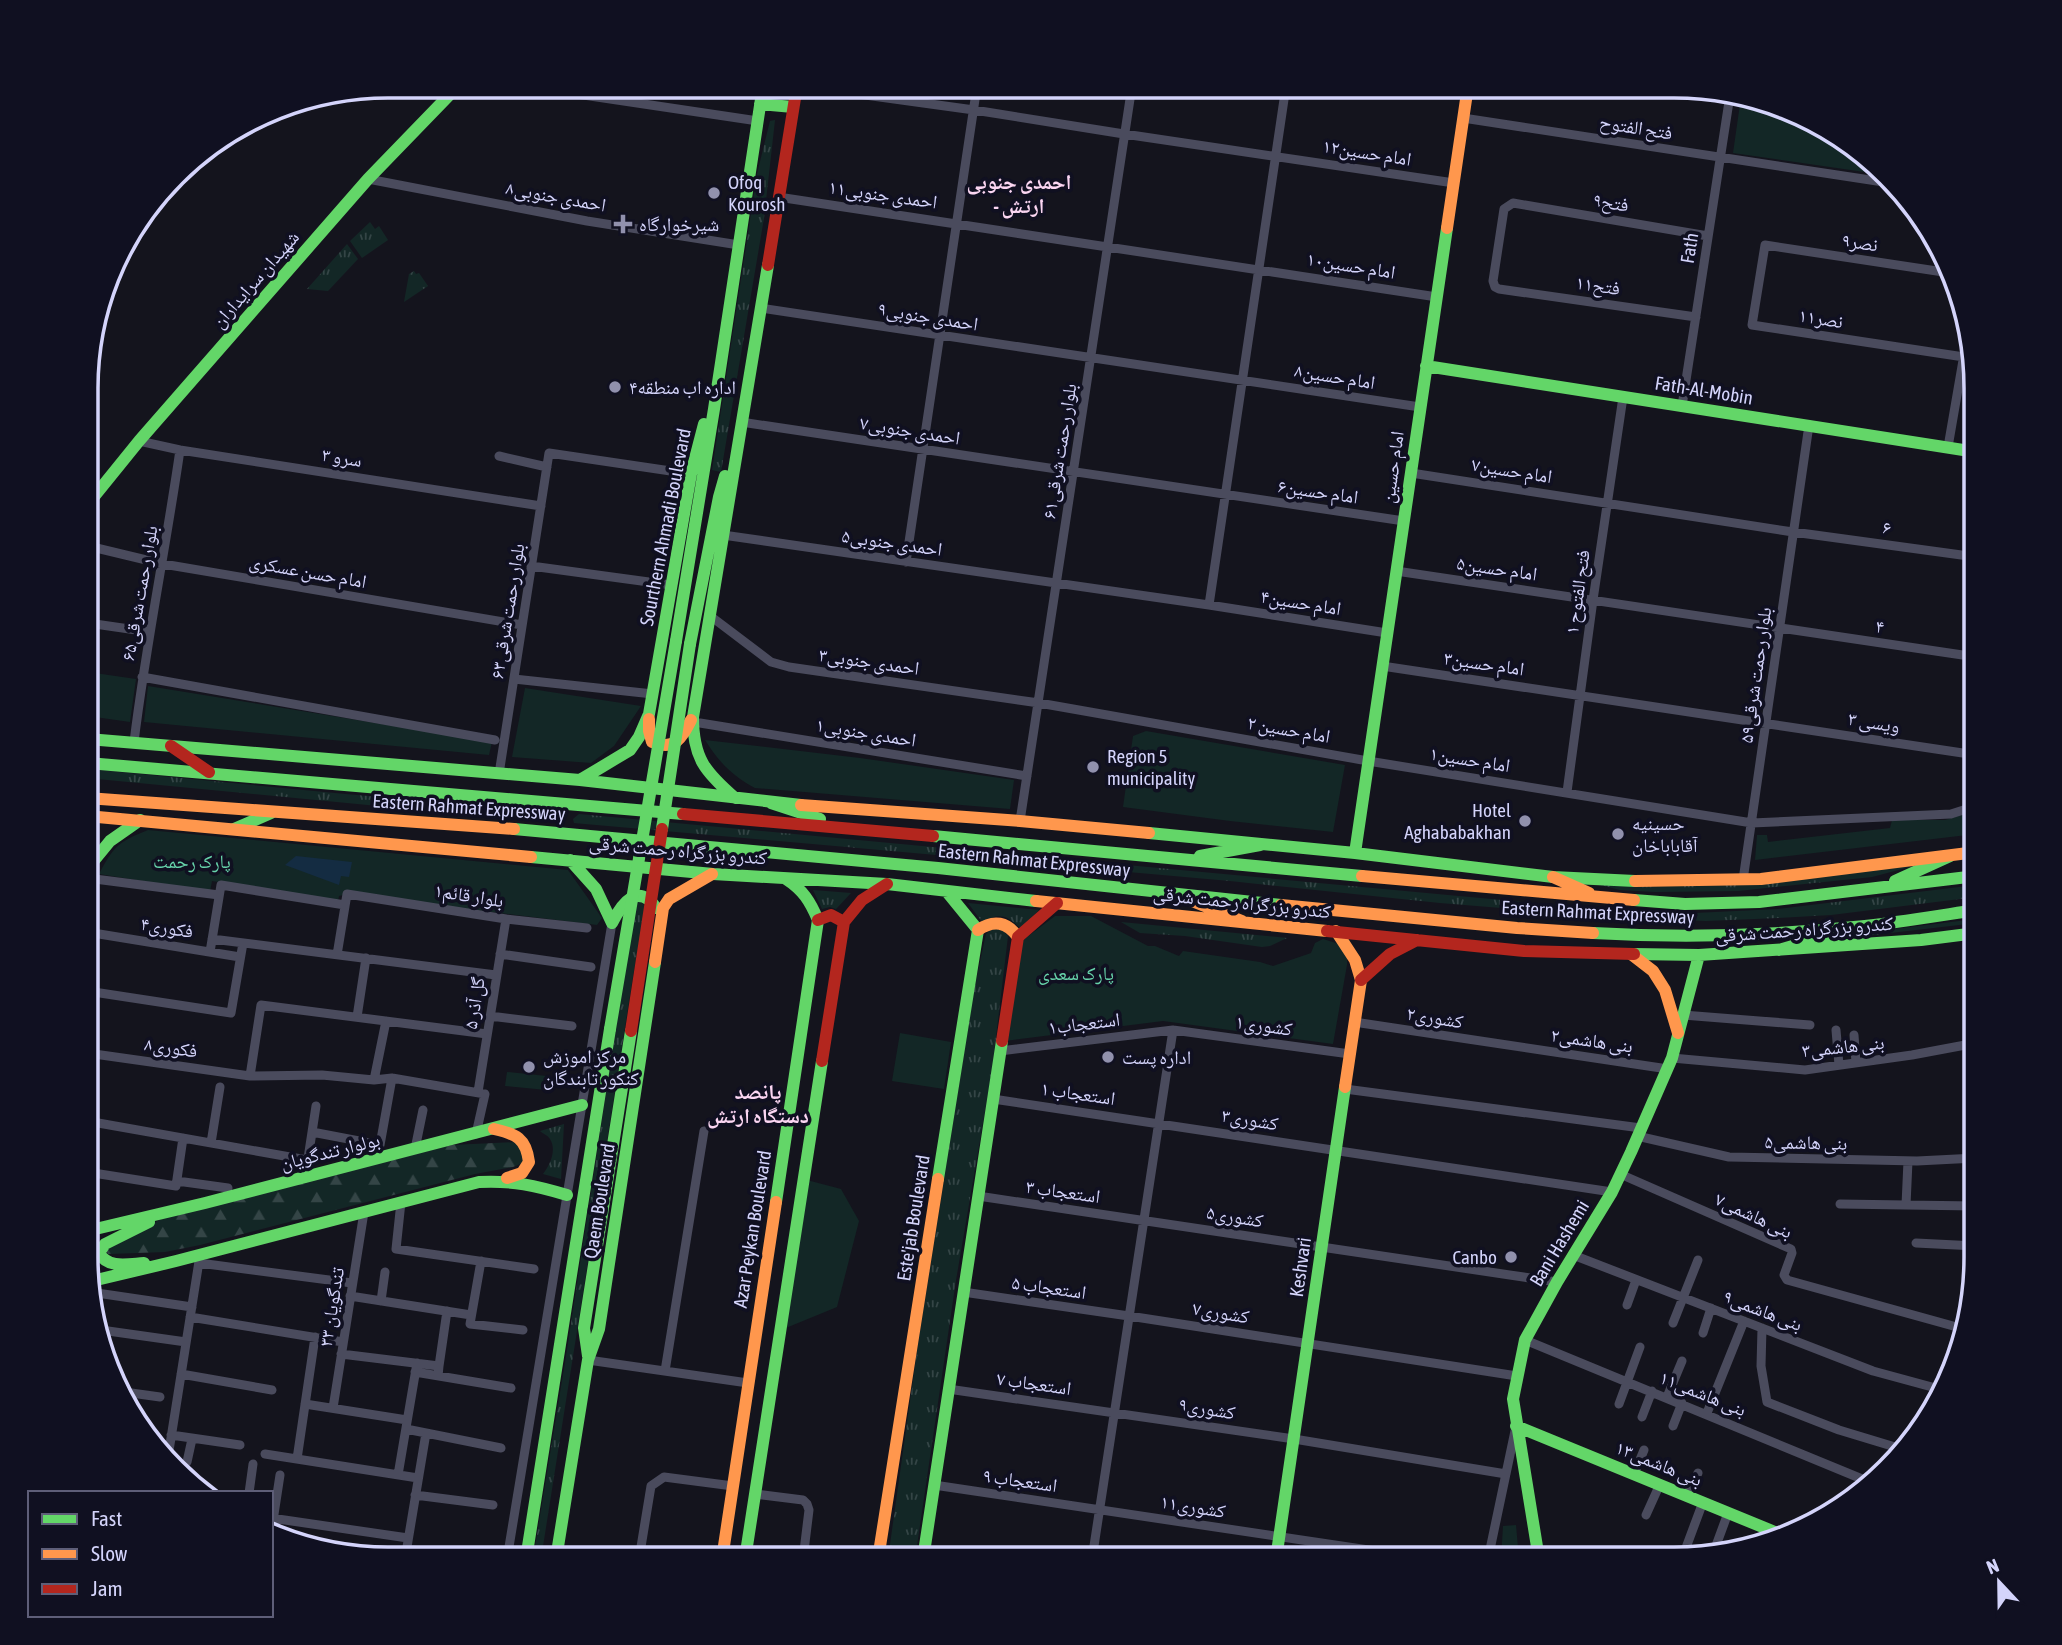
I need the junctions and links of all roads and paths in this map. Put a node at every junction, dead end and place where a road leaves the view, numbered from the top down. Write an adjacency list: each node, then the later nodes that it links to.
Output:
1 (445, 98): 19 (main road, شهیدان سرایداران)
2 (604, 98): 15 (street)
3 (761, 98): 10 (main road, Sourthern Ahmadi Boulevard)
4 (795, 98): 12 (main road)
5 (886, 98): 13 (street, امام حسین۱۲)
6 (976, 98): 13 (street)
7 (1130, 98): 16 (street, بلوار رحمت شرقی۶۱)
8 (1284, 98): 17 (street)
9 (1466, 98): 14 (main road, امام حسین)
10 (760, 104): 12 (main road); 15 (main road, Sourthern Ahmadi Boulevard)
11 (1729, 104): 18 (street, Fath)
12 (793, 107): 22 (main road)
13 (974, 110): 16 (street, امام حسین۱۲); 23 (street)
14 (1463, 118): 18 (street, فتح الفتوح); 21 (main road, امام حسین)
15 (758, 121): 25 (main road, Sourthern Ahmadi Boulevard)
16 (1124, 134): 17 (street, امام حسین۱۲); 27 (street, بلوار رحمت شرقی۶۱)
17 (1276, 155): 21 (street, امام حسین۱۲); 28 (street)
18 (1720, 157): 20 (street, فتح الفتوح); 24 (street, Fath)
19 (368, 179): 25 (street, احمدی جنوبی۸); 46 (main road, شهیدان سرایداران)
20 (1877, 181)
21 (1454, 183): 31 (main road, امام حسین)
22 (778, 197): 23 (street, احمدی جنوبی۱۱); 32 (main road)
23 (957, 223): 27 (street, احمدی جنوبی۱۱); 34 (street)
24 (1708, 236): 30 (street, ۹فتح); 33 (street, Fath)
25 (739, 245): 43 (main road, Sourthern Ahmadi Boulevard)
26 (1765, 245): 29 (street, ۹نصر); 35 (street, ۱۱نصر)
27 (1107, 247): 28 (street, احمدی جنوبی۱۱); 36 (street, بلوار رحمت شرقی۶۱)
28 (1259, 269): 31 (street, امام حسین۱۰); 39 (street)
29 (1939, 271)
30 (1495, 287): 33 (street, ۱۱فتح)
31 (1437, 297): 38 (main road, امام حسین)
32 (760, 308): 34 (street, احمدی جنوبی۹); 44 (main road)
33 (1696, 317): 41 (street, Fath)
34 (940, 335): 36 (street, احمدی جنوبی۹); 49 (street)
35 (1962, 357)
36 (1091, 358): 39 (street, احمدی جنوبی۹); 53 (street, بلوار رحمت شرقی۶۱)
37 (1963, 364): 47 (street)
38 (1426, 366): 40 (main road, Fath-Al-Mobin); 42 (main road, امام حسین)
39 (1244, 380): 42 (street, امام حسین۸); 57 (street)
40 (1623, 397): 41 (main road, Fath-Al-Mobin); 58 (street, فتح الفتوح ۱)
41 (1682, 406): 45 (main road, Fath-Al-Mobin)
42 (1420, 407): 54 (main road, امام حسین)
43 (714, 409): 55 (main road, Sourthern Ahmadi Boulevard); 269 (main road, bridge)
44 (741, 422): 49 (street, احمدی جنوبی۷); 62 (main road); 270 (main road, bridge)
45 (1809, 425): 47 (main road, Fath-Al-Mobin); 61 (street, ۵۹بلوار رحمت شرقی)
46 (139, 441): 48 (street, سرو ۳); 56 (main road, شهیدان سرایداران)
47 (1948, 447): 50 (main road, Fath-Al-Mobin)
48 (180, 450): 59 (street, سرو ۳); 66 (street, بلوار رحمت شرقی۶۵)
49 (923, 450): 53 (street, احمدی جنوبی۷); 65 (street)
50 (1964, 450)
51 (499, 456): 52 (street)
52 (547, 467): 55 (street, بلوار رحمت شرقی۶۳); 59 (street, بلوار رحمت شرقی۶۳)
53 (1073, 472): 57 (street, احمدی جنوبی۷); 69 (street, بلوار رحمت شرقی۶۱)
54 (1411, 472): 58 (street, امام حسین۷); 60 (main road, امام حسین)
55 (691, 474): 70 (main road, Sourthern Ahmadi Boulevard)
56 (98, 492)
57 (1227, 496): 60 (street, امام حسین۶); 72 (street)
58 (1607, 502): 61 (street, امام حسین۷); 71 (street, فتح الفتوح ۱)
59 (541, 506): 67 (street, بلوار رحمت شرقی۶۳)
60 (1404, 521): 68 (main road, امام حسین)
61 (1793, 532): 64 (street, ۶); 76 (street, ۵۹بلوار رحمت شرقی)
62 (723, 535): 65 (street, احمدی جنوبی۵); 73 (main road)
63 (98, 548): 66 (street, امام حسن عسکری)
64 (1964, 555)
65 (906, 562): 69 (street, احمدی جنوبی۵)
66 (163, 564): 75 (street, امام حسن عسکری); 77 (street, بلوار رحمت شرقی۶۵)
67 (531, 566): 70 (street); 75 (street, بلوار رحمت شرقی۶۳)
68 (1396, 571): 71 (street, امام حسین۵); 78 (main road, امام حسین)
69 (1057, 584): 72 (street, احمدی جنوبی۵); 85 (street, بلوار رحمت شرقی۶۱)
70 (671, 585): 83 (main road, Sourthern Ahmadi Boulevard)
71 (1593, 600): 76 (street, امام حسین۵); 84 (street, فتح الفتوح ۱)
72 (1209, 606): 78 (street, امام حسین۴)
73 (709, 615): 85 (street, احمدی جنوبی۳); 87 (main road)
74 (98, 624): 77 (street)
75 (522, 625): 82 (street, بلوار رحمت شرقی۶۳)
76 (1780, 629): 79 (street, ۴); 88 (street, ۵۹بلوار رحمت شرقی)
77 (150, 632): 81 (street, بلوار رحمت شرقی۶۵)
78 (1387, 633): 80 (main road, امام حسین)
79 (1964, 655)
80 (1382, 666): 84 (street, امام حسین۳); 95 (main road, امام حسین)
81 (142, 677): 91 (street); 92 (street, بلوار رحمت شرقی۶۵)
82 (514, 679): 83 (street); 98 (street, بلوار رحمت شرقی۶۳)
83 (653, 694): 86 (main road, Sourthern Ahmadi Boulevard)
84 (1580, 695): 88 (street, امام حسین۳); 101 (street, فتح الفتوح ۱)
85 (1039, 703): 89 (street, احمدی جنوبی۳); 99 (street, بلوار رحمت شرقی۶۱)
86 (649, 714): 87 (main road); 100 (main road, Sourthern Ahmadi Boulevard)
87 (696, 720): 99 (street, احمدی جنوبی۱); 102 (main road)
88 (1766, 723): 94 (street, ویسی ۳); 111 (street, ۵۹بلوار رحمت شرقی)
89 (1203, 732): 95 (street, ۲ امام حسین)
90 (98, 740): 92 (main road)
91 (495, 740)
92 (134, 742): 93 (main road)
93 (170, 746): 97 (main road); 98 (main road)
94 (1964, 753)
95 (1368, 761): 101 (street, امام حسین۱); 115 (main road, امام حسین)
96 (98, 764): 97 (main road, Eastern Rahmat Expressway)
97 (211, 774): 108 (main road, Eastern Rahmat Expressway)
98 (499, 774): 100 (main road)
99 (1027, 776): 110 (street, بلوار رحمت شرقی۶۱)
100 (580, 780): 102 (main road)
101 (1567, 792): 111 (street, امام حسین۱)
102 (735, 798): 104 (main road)
103 (98, 799): 106 (main road, Eastern Rahmat Expressway)
104 (771, 803): 110 (main road); 112 (main road)
105 (1964, 810): 111 (street, امام حسین۱)
106 (273, 811): 108 (main road, Eastern Rahmat Expressway); 113 (main road)
107 (98, 817): 109 (main road, کندرو بزرگراه رحمت شرقی)
108 (552, 817): 112 (main road, Eastern Rahmat Expressway); 130 (main road, Eastern Rahmat Expressway)
109 (140, 820): 113 (main road, کندرو بزرگراه رحمت شرقی); 116 (main road)
110 (1020, 821): 114 (main road)
111 (1752, 823): 126 (street, ۵۹بلوار رحمت شرقی)
112 (849, 828): 120 (main road, Eastern Rahmat Expressway)
113 (234, 829): 119 (main road, کندرو بزرگراه رحمت شرقی)
114 (1260, 845): 115 (main road); 120 (main road)
115 (1354, 853): 123 (main road)
116 (98, 854)
117 (1964, 854): 118 (main road)
118 (1950, 856): 126 (main road); 128 (main road)
119 (569, 859): 121 (main road, کندرو بزرگراه رحمت شرقی); 140 (main road)
120 (1181, 860): 132 (main road, Eastern Rahmat Expressway)
121 (713, 874): 122 (main road, کندرو بزرگراه رحمت شرقی); 141 (main road, Qaem Boulevard)
122 (783, 877): 127 (main road, کندرو بزرگراه رحمت شرقی); 137 (main road)
123 (1553, 877): 126 (main road); 132 (main road)
124 (1964, 878): 128 (main road, Eastern Rahmat Expressway)
125 (98, 879): 131 (street)
126 (1743, 880)
127 (887, 884): 129 (main road, کندرو بزرگراه رحمت شرقی); 139 (main road)
128 (1880, 888): 132 (main road, Eastern Rahmat Expressway)
129 (947, 892): 133 (main road, کندرو بزرگراه رحمت شرقی); 144 (main road)
130 (1173, 894): 138 (main road); 143 (main road, Eastern Rahmat Expressway)
131 (219, 895): 134 (street); 149 (street)
132 (1601, 898)
133 (1057, 903): 138 (main road, کندرو بزرگراه رحمت شرقی); 148 (main road)
134 (345, 905): 136 (street, بلوار قائم۱); 156 (street)
135 (1964, 913): 143 (main road, Eastern Rahmat Expressway)
136 (506, 919): 142 (street, بلوار قائم۱); 154 (street, گل آذر ۵)
137 (818, 920): 139 (main road); 181 (main road, Azar Peykan Boulevard)
138 (1242, 921): 145 (main road, کندرو بزرگراه رحمت شرقی)
139 (844, 922): 184 (main road)
140 (612, 923): 141 (main road); 193 (street)
141 (660, 923): 270 (main road, Qaem Boulevard)
142 (587, 928)
143 (1856, 928): 152 (main road)
144 (978, 930): 148 (main road); 346 (main road, Este'jab Boulevard)
145 (1336, 931): 150 (main road, کندرو بزرگراه رحمت شرقی); 162 (main road)
146 (98, 934): 153 (street, فکوری۴)
147 (1964, 935): 152 (main road, کندرو بزرگراه رحمت شرقی)
148 (1018, 937): 178 (main road)
149 (212, 939): 151 (street); 153 (street)
150 (1418, 940): 155 (main road, کندرو بزرگراه رحمت شرقی); 162 (main road)
151 (243, 943): 156 (street); 158 (street)
152 (1779, 950): 157 (main road, کندرو بزرگراه رحمت شرقی)
153 (210, 952): 158 (street, فکوری۴)
154 (500, 954): 160 (street); 161 (street, گل آذر ۵)
155 (1631, 954): 157 (main road, کندرو بزرگراه رحمت شرقی); 173 (main road)
156 (337, 955): 159 (street)
157 (1699, 955): 164 (main road, Bani Hashemi)
158 (240, 957): 163 (street)
159 (366, 958): 161 (street); 166 (street)
160 (591, 967)
161 (496, 975): 165 (street, گل آذر ۵)
162 (1361, 980): 168 (main road, Keshvari)
163 (98, 993)
164 (1683, 1015): 169 (street); 173 (main road, Bani Hashemi)
165 (490, 1016): 170 (street); 174 (street, گل آذر ۵)
166 (357, 1017): 167 (street); 186 (street)
167 (386, 1021): 174 (street); 188 (street)
168 (1354, 1023): 176 (street, کشوری۲); 179 (main road, Keshvari)
169 (1810, 1025)
170 (572, 1026)
171 (1172, 1030): 178 (street, استعجاب۱); 179 (street, ۱کشوری); 196 (street)
172 (1836, 1030): 185 (street)
173 (1678, 1033): 183 (main road, Bani Hashemi)
174 (487, 1034): 191 (street, گل آذر ۵)
175 (1854, 1035): 182 (street)
176 (1511, 1046): 183 (street, ۲بنی هاشمی)
177 (1964, 1046): 182 (street, بنی هاشمی۳)
178 (1000, 1051): 192 (main road)
179 (1350, 1054): 190 (main road, Keshvari)
180 (98, 1055): 186 (street, فکوری۸)
181 (797, 1063): 184 (main road); 237 (main road, Azar Peykan Boulevard)
182 (1856, 1063): 185 (street, بنی هاشمی۳)
183 (1670, 1064): 185 (street, بنی هاشمی۳); 201 (main road, Bani Hashemi)
184 (821, 1065): 238 (main road)
185 (1839, 1065)
186 (250, 1076): 188 (street, فکوری۸)
187 (392, 1078): 188 (street, فکوری۸); 191 (street, فکوری۸); 200 (street)
188 (374, 1080)
189 (220, 1087): 204 (street)
190 (1345, 1088): 201 (street, بنی هاشمی۵); 206 (main road, Keshvari)
191 (478, 1092): 202 (street, گل آذر ۵)
192 (993, 1099): 196 (street, استعجاب ۱); 218 (main road)
193 (582, 1105): 198 (main road, بولوار تندگویان); 217 (street)
194 (316, 1106): 200 (street)
195 (423, 1110): 205 (street)
196 (1158, 1122): 206 (street, ۳کشوری); 225 (street)
197 (98, 1123): 203 (street)
198 (494, 1129): 202 (main road, بولوار تندگویان); 213 (main road)
199 (704, 1131): 274 (street)
200 (312, 1132): 208 (street)
201 (1639, 1132): 209 (street, بنی هاشمی۵); 211 (main road, Bani Hashemi)
202 (476, 1134): 205 (main road, بولوار تندگویان)
203 (183, 1138): 204 (street); 214 (street)
204 (211, 1143): 208 (street)
205 (415, 1149): 212 (main road, بولوار تندگویان)
206 (1336, 1150): 216 (street, ۳کشوری); 229 (main road, Keshvari)
207 (1964, 1159): 209 (street, بنی هاشمی۵)
208 (307, 1160): 212 (street)
209 (1908, 1161): 221 (street)
210 (98, 1173): 214 (street)
211 (1620, 1174): 216 (main road, Bani Hashemi); 256 (street, بنی هاشمی۷)
212 (305, 1178): 224 (main road, بولوار تندگویان)
213 (504, 1179): 217 (main road); 219 (main road)
214 (177, 1184): 215 (street)
215 (228, 1188)
216 (1612, 1192): 230 (main road, Bani Hashemi)
217 (567, 1195): 260 (street)
218 (978, 1196): 225 (street, استعجاب ۳); 243 (main road)
219 (401, 1202): 223 (main road); 234 (street)
220 (1840, 1204): 221 (street)
221 (1906, 1205): 222 (street)
222 (1964, 1206)
223 (364, 1212): 231 (main road); 242 (street, ۳۳ تندگویان)
224 (165, 1213): 226 (main road, بولوار تندگویان); 233 (main road)
225 (1144, 1220): 229 (street, ۵کشوری); 252 (street)
226 (98, 1228)
227 (1916, 1243): 228 (street)
228 (1964, 1245)
229 (1322, 1248): 241 (street, ۵کشوری); 266 (main road, Keshvari)
230 (1573, 1255): 240 (street, بنی هاشمی۹); 241 (main road, Bani Hashemi)
231 (199, 1259): 233 (main road); 242 (street); 251 (street)
232 (1698, 1259): 246 (street)
233 (176, 1261): 239 (main road)
234 (481, 1261): 235 (street); 253 (street)
235 (534, 1269)
236 (385, 1272): 247 (street)
237 (765, 1273): 238 (main road); 278 (main road, Azar Peykan Boulevard)
238 (789, 1274): 279 (main road)
239 (99, 1279)
240 (1636, 1280): 246 (street, بنی هاشمی۹); 248 (street)
241 (1557, 1282): 263 (main road, Bani Hashemi)
242 (352, 1283): 245 (street, ۳۳ تندگویان)
243 (963, 1292): 252 (street, استعجاب ۵); 282 (main road)
244 (100, 1294): 251 (street)
245 (350, 1296): 247 (street); 265 (street, ۳۳ تندگویان)
246 (1683, 1298): 249 (street, بنی هاشمی۹); 255 (street)
247 (381, 1301): 250 (street)
248 (1627, 1305)
249 (1711, 1308): 254 (street, بنی هاشمی۹); 261 (street)
250 (447, 1311): 253 (street); 273 (street)
251 (191, 1312): 262 (street); 264 (street)
252 (1129, 1316): 266 (street, ۷کشوری); 292 (street)
253 (470, 1319): 258 (street)
254 (1745, 1321): 257 (street, بنی هاشمی۹); 293 (street)
255 (1674, 1323)
256 (1955, 1327)
257 (1762, 1328): 280 (street, بنی هاشمی۹); 303 (street)
258 (523, 1330)
259 (108, 1331): 264 (street)
260 (545, 1331): 269 (street); 339 (street)
261 (1703, 1333)
262 (315, 1337): 265 (street); 289 (street)
263 (1525, 1340): 276 (main road, Bani Hashemi); 277 (street, بنی هاشمی۱۱)
264 (186, 1342): 275 (street)
265 (343, 1342): 268 (street, ۳۳ تندگویان)
266 (1308, 1343): 276 (street, ۷کشوری); 301 (main road, Keshvari)
267 (1640, 1348): 277 (street)
268 (341, 1354): 272 (street); 291 (street, ۳۳ تندگویان)
269 (557, 1358): 340 (main road)
270 (588, 1360): 274 (street); 341 (main road, Qaem Boulevard)
271 (1682, 1361): 287 (street)
272 (416, 1367): 273 (street); 295 (street)
273 (438, 1371): 281 (street)
274 (665, 1371): 278 (street)
275 (181, 1374): 283 (street); 299 (street)
276 (1517, 1376): 296 (main road, Bani Hashemi)
277 (1627, 1381): 284 (street, بنی هاشمی۱۱); 290 (street)
278 (748, 1383): 279 (main road); 320 (main road, Azar Peykan Boulevard)
279 (772, 1387): 322 (main road)
280 (1933, 1387)
281 (511, 1388)
282 (948, 1389): 292 (street, استعجاب ۷); 319 (main road)
283 (272, 1390)
284 (1652, 1391): 287 (street, بنی هاشمی۱۱); 294 (street)
285 (132, 1393): 286 (street)
286 (160, 1397)
287 (1667, 1397): 288 (street, بنی هاشمی۱۱)
288 (1682, 1403): 293 (street, بنی هاشمی۱۱); 297 (street)
289 (305, 1404): 291 (street); 308 (street)
290 (1619, 1404)
291 (333, 1408): 295 (street)
292 (1115, 1412): 301 (street, ۹کشوری); 327 (street)
293 (1707, 1413): 317 (street, بنی هاشمی۱۱)
294 (1642, 1417)
295 (406, 1424): 298 (street); 315 (street)
296 (1516, 1426): 312 (street); 313 (main road, بنی هاشمی۱۳); 352 (main road, Bani Hashemi)
297 (1673, 1426)
298 (426, 1433): 305 (street); 316 (street)
299 (172, 1435): 300 (street); 304 (street)
300 (192, 1439): 302 (street); 309 (street)
301 (1294, 1439): 312 (street, ۹کشوری); 334 (main road, Keshvari)
302 (240, 1445)
303 (1893, 1446)
304 (170, 1448)
305 (501, 1448)
306 (1644, 1450): 313 (street)
307 (265, 1454): 308 (street)
308 (297, 1460): 315 (street)
309 (187, 1462)
310 (253, 1464): 321 (street)
311 (1698, 1473): 324 (street)
312 (1506, 1474): 351 (street)
313 (1634, 1474): 318 (main road, بنی هاشمی۱۳)
314 (279, 1475): 330 (street)
315 (398, 1475): 316 (street)
316 (418, 1478): 323 (street)
317 (1861, 1478)
318 (1660, 1484): 324 (main road, بنی هاشمی۱۳); 329 (street)
319 (934, 1485): 327 (street, استعجاب ۹); 347 (main road)
320 (733, 1486): 331 (main road, Azar Peykan Boulevard); 342 (street)
321 (248, 1491)
322 (755, 1494): 332 (main road); 345 (street)
323 (415, 1495): 326 (street); 335 (street)
324 (1687, 1495): 325 (main road, بنی هاشمی۱۳)
325 (1703, 1502): 328 (main road, بنی هاشمی۱۳); 337 (street)
326 (493, 1505)
327 (1100, 1509): 334 (street, ۱۱کشوری); 348 (street)
328 (1728, 1513): 333 (main road, بنی هاشمی۱۳); 336 (street)
329 (1646, 1515)
330 (273, 1518): 335 (street)
331 (727, 1522): 332 (main road); 343 (main road, Azar Peykan Boulevard)
332 (750, 1523): 344 (main road)
333 (1769, 1531)
334 (1280, 1537): 349 (main road, Keshvari); 350 (street, ۱۱کشوری)
335 (408, 1538): 338 (street)
336 (1717, 1544)
337 (1686, 1546)
338 (406, 1547)
339 (509, 1547)
340 (528, 1547)
341 (558, 1547)
342 (641, 1547)
343 (724, 1547)
344 (747, 1547)
345 (804, 1547)
346 (880, 1547)
347 (925, 1547)
348 (1094, 1547)
349 (1278, 1547)
350 (1349, 1547)
351 (1491, 1547)
352 (1536, 1547)

